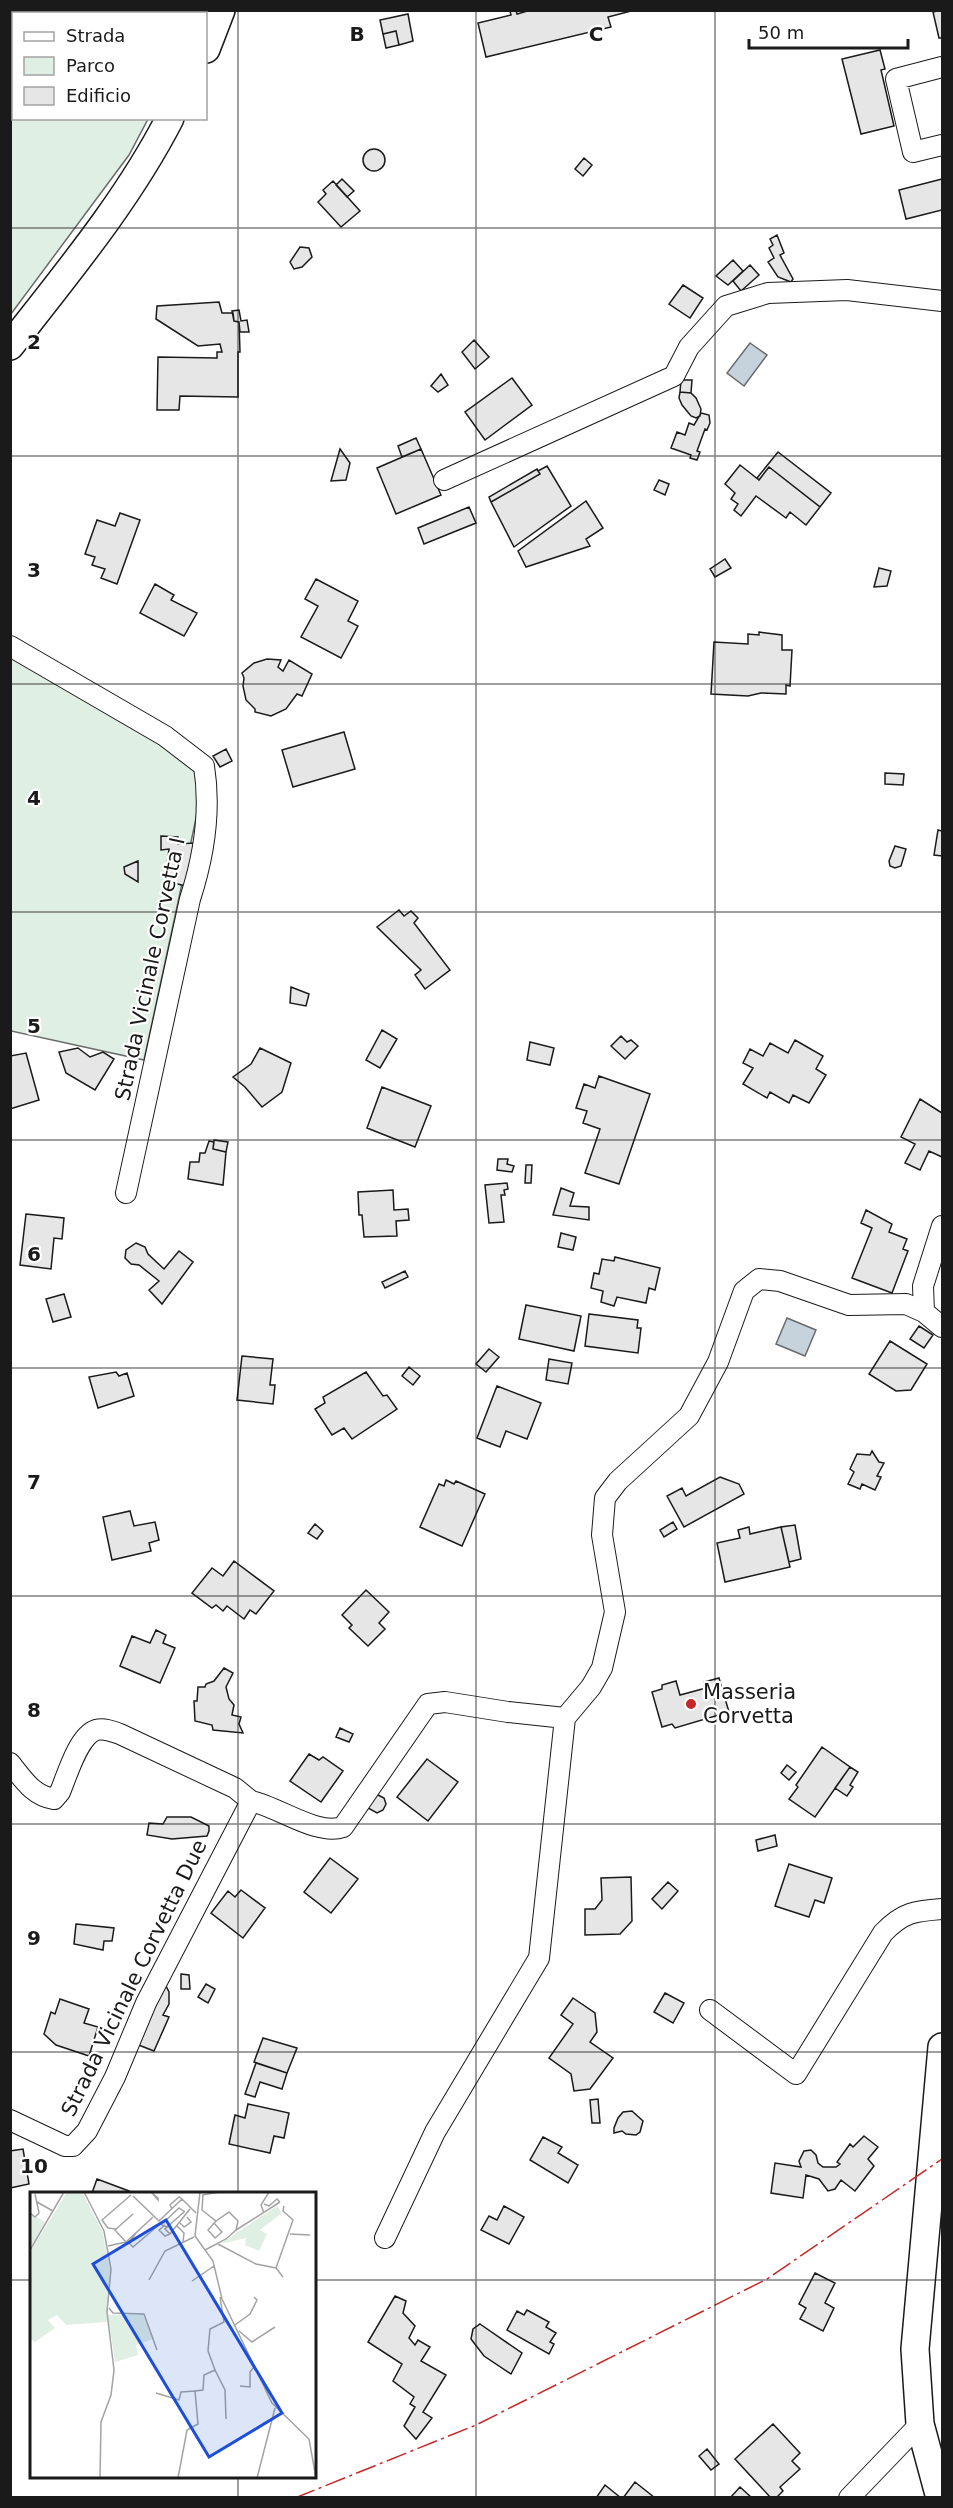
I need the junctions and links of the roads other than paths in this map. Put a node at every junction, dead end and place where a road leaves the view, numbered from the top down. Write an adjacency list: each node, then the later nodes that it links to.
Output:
1 (221, 10): 2 (main road)
2 (207, 46)
3 (942, 68): 5 (street)
4 (169, 120): 7 (main road)
5 (942, 145)
6 (942, 301): 8 (street)
7 (10, 346)
8 (444, 480)
9 (10, 646): 10 (street, Strada Vicinale Corvetta I)
10 (126, 1193)
11 (942, 1227): 12 (street)
12 (924, 1312): 13 (street); 14 (street)
13 (942, 1327)
14 (565, 1718): 16 (street); 21 (street)
15 (10, 1763): 16 (street)
16 (251, 1801): 20 (street, Strada Vicinale Corvetta Due)
17 (942, 1909): 18 (street)
18 (710, 2010)
19 (942, 2047): 22 (main road)
20 (10, 2120)
21 (385, 2238)
22 (920, 2424): 23 (street); 24 (main road)
23 (849, 2498)
24 (940, 2498)

